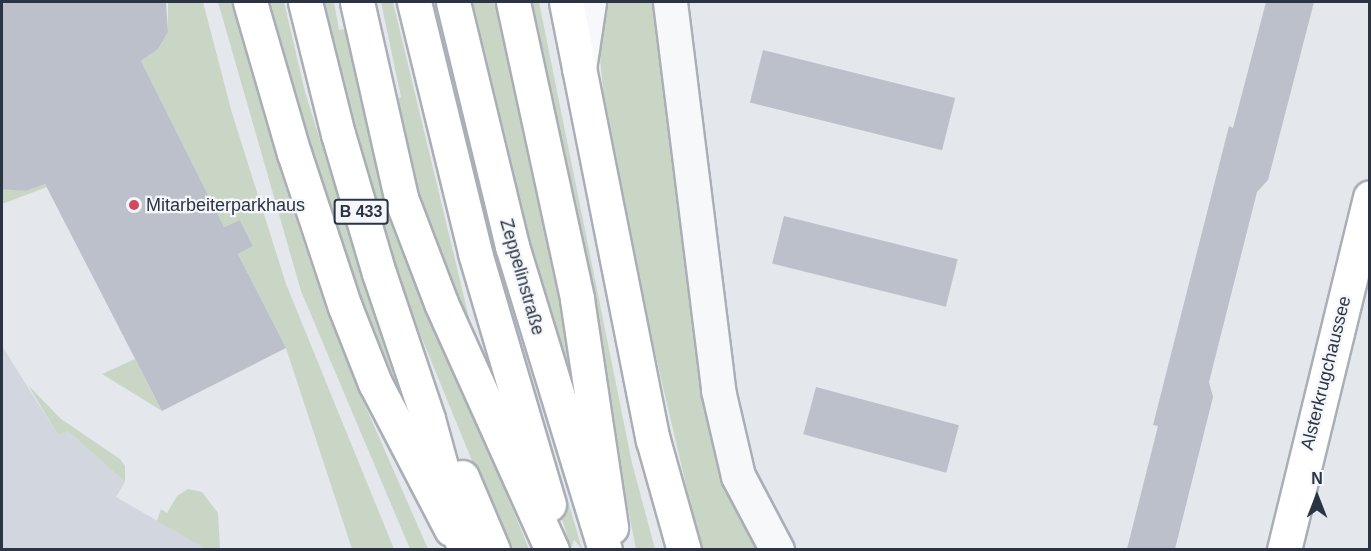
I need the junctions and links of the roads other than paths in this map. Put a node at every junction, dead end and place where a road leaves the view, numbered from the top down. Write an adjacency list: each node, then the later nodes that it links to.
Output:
1 (250, 2): 14 (main road)
2 (305, 2): 12 (main road, B 433)
3 (357, 2): 16 (main road)
4 (414, 2): 17 (main road, Zeppelinstraße)
5 (453, 2): 18 (main road, Zeppelinstraße)
6 (513, 2): 19 (main road)
7 (566, 2): 10 (main road)
8 (589, 2): 10 (street)
9 (670, 2): 13 (street)
10 (578, 74): 20 (main road)
11 (1370, 197): 21 (main road, Alsterkrugchaussee)
12 (428, 418): 14 (main road, B 433); 15 (main road)
13 (773, 539)
14 (463, 549)
15 (493, 549)
16 (552, 549)
17 (563, 549)
18 (605, 549)
19 (613, 549)
20 (684, 549)
21 (1284, 549)

